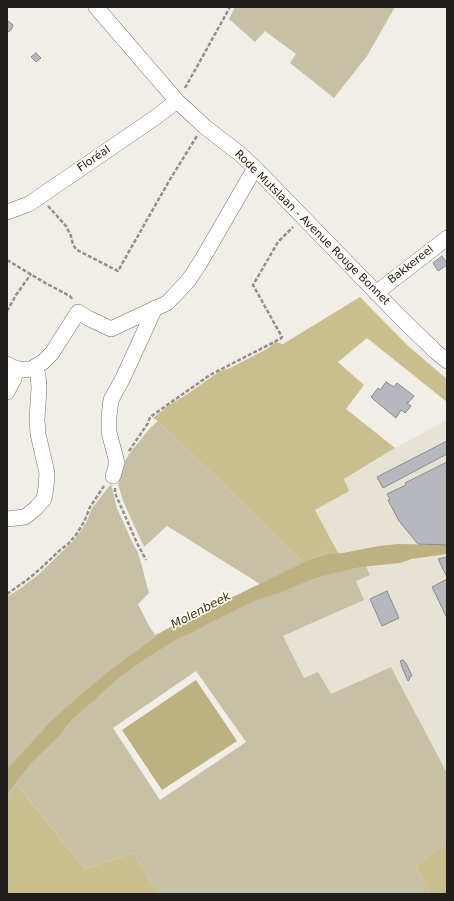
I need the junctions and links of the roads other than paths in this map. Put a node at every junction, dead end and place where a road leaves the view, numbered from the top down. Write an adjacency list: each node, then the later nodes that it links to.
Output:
1 (96, 7): 2 (street, Rode Mutslaan - Avenue Rouge Bonnet)
2 (177, 101): 3 (street, Rode Mutslaan - Avenue Rouge Bonnet); 4 (street, Floréal)
3 (255, 168): 6 (street, Rode Mutslaan - Avenue Rouge Bonnet); 7 (street)
4 (7, 212)
5 (447, 238): 6 (street, Bakkereel)
6 (376, 293): 8 (street, Rode Mutslaan - Avenue Rouge Bonnet)
7 (155, 308): 10 (street); 12 (street)
8 (447, 361)
9 (12, 366): 10 (street); 11 (street)
10 (35, 367): 13 (street)
11 (7, 392)
12 (115, 469)
13 (7, 519)

